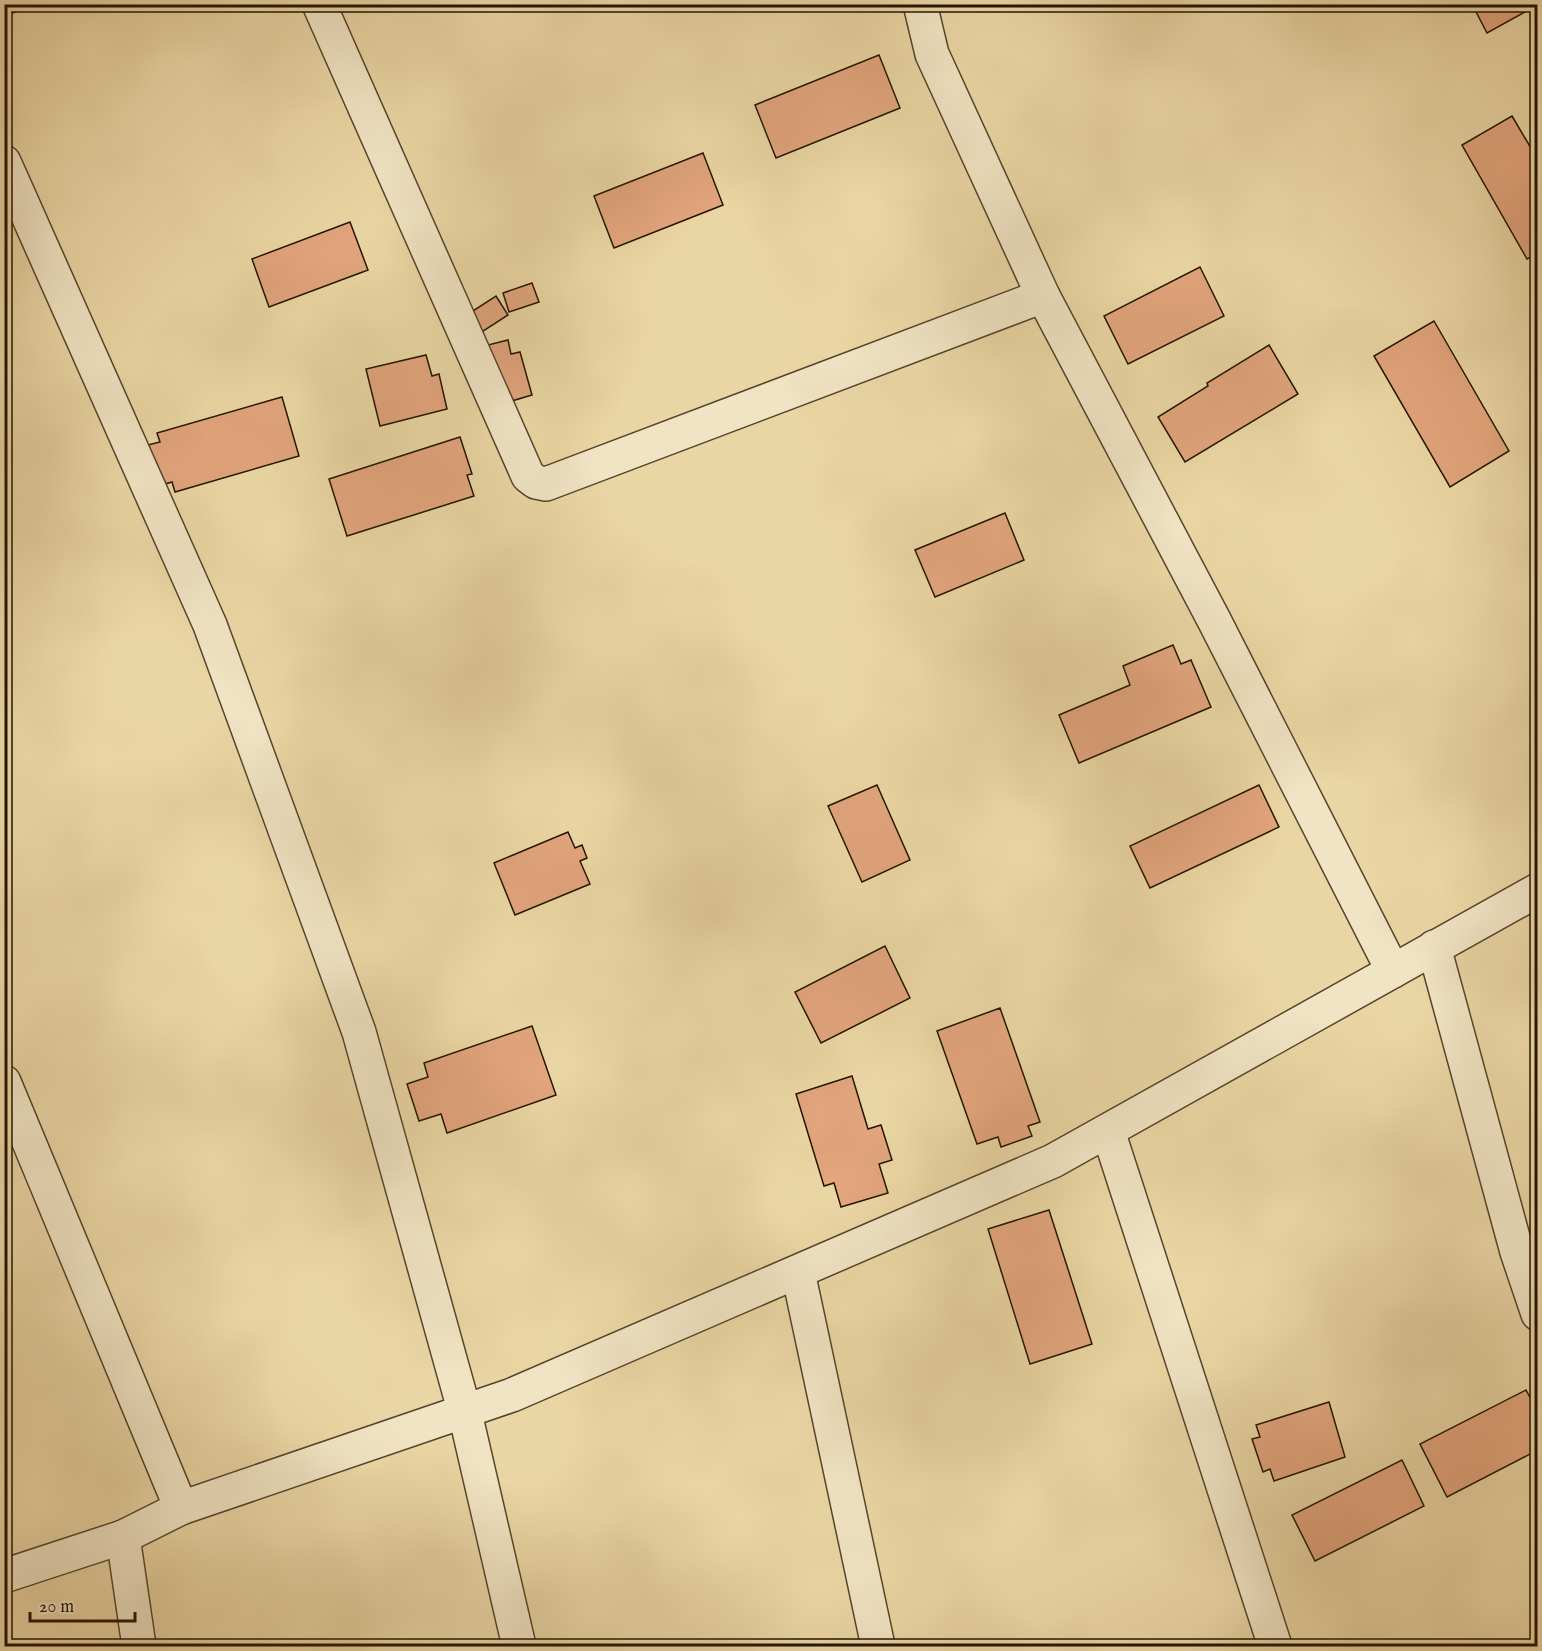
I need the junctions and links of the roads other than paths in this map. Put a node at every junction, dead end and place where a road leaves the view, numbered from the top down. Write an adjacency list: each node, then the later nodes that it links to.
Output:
1 (320, 4): 4 (street)
2 (920, 4): 4 (street)
3 (4, 162): 12 (street)
4 (1043, 296): 7 (street)
5 (1538, 890): 6 (street)
6 (1434, 947): 7 (street); 11 (street)
7 (1393, 971): 9 (street)
8 (4, 1082): 13 (street)
9 (1108, 1131): 10 (street); 19 (street)
10 (798, 1272): 12 (street); 18 (street)
11 (1538, 1314)
12 (465, 1413): 13 (street); 17 (street)
13 (181, 1508): 14 (street)
14 (123, 1537): 15 (street); 16 (street)
15 (4, 1576)
16 (139, 1647)
17 (519, 1647)
18 (878, 1647)
19 (1275, 1647)

